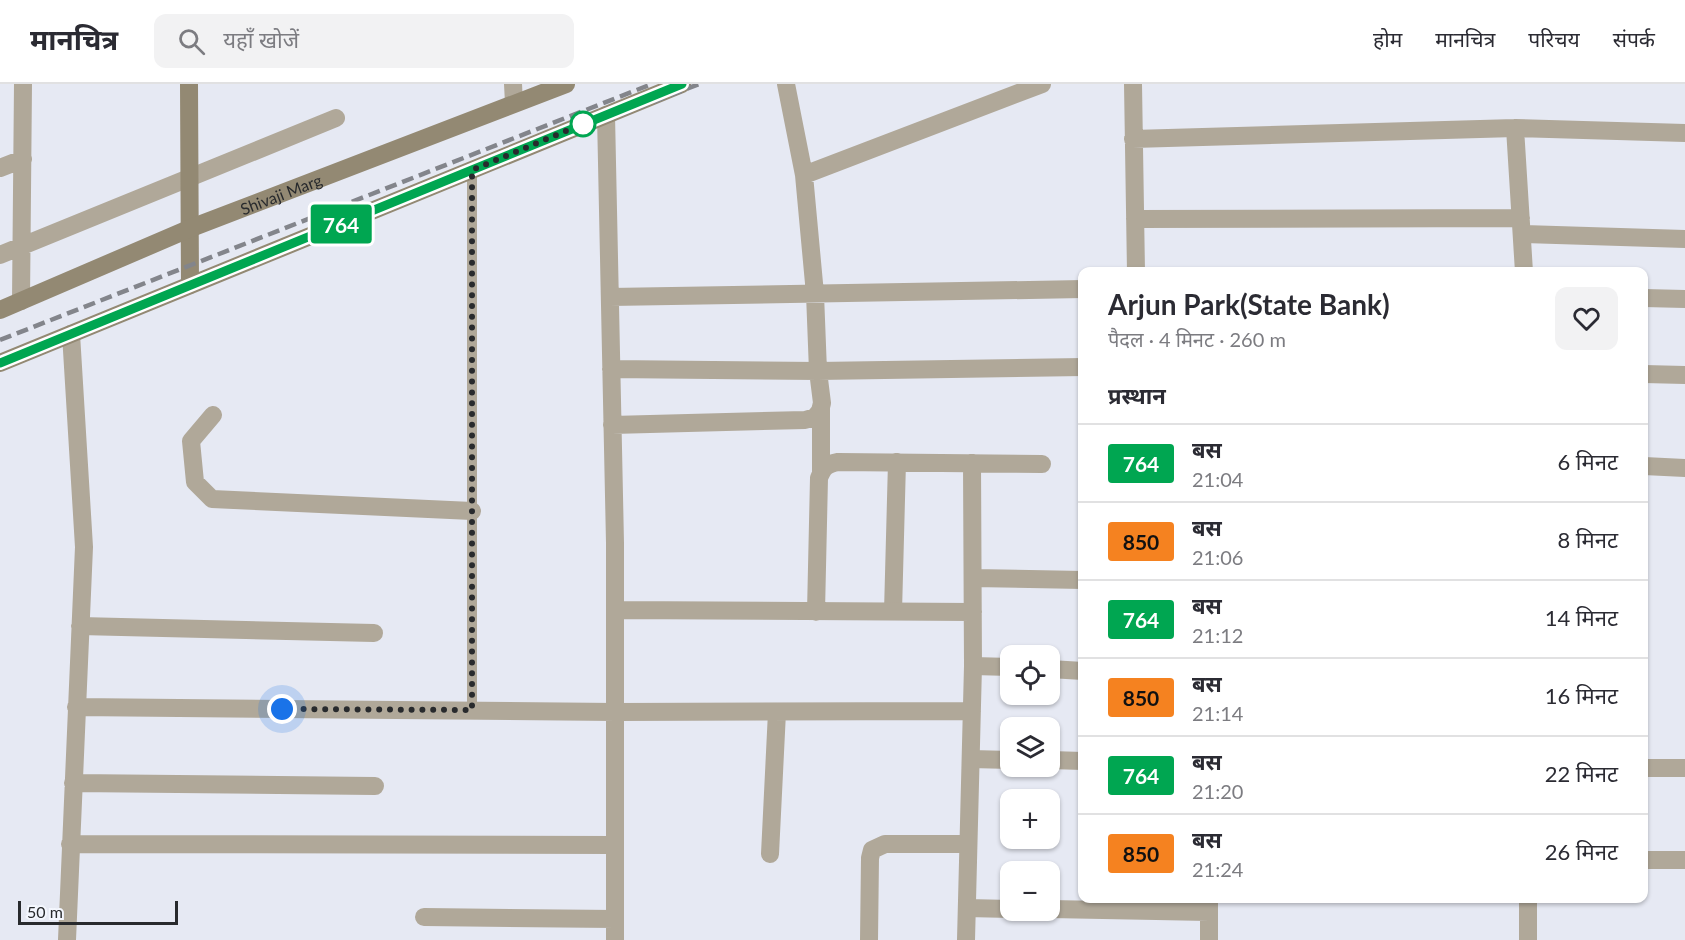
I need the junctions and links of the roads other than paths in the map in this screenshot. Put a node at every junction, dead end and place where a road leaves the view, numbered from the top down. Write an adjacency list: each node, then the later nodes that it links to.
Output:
1 (24, 84): 15 (street)
2 (189, 84): 19 (main road)
3 (513, 84): 9 (street)
4 (566, 84): 9 (main road, Shivaji Marg)
5 (682, 84): 10 (main road)
6 (786, 84): 18 (street)
7 (1041, 84): 18 (street)
8 (1133, 84): 14 (street)
9 (514, 103): 22 (main road, Shivaji Marg)
10 (606, 115): 17 (main road); 31 (street)
11 (336, 118): 19 (street)
12 (1515, 128): 13 (street); 14 (street); 21 (street)
13 (1685, 133)
14 (1133, 139): 20 (street)
15 (23, 159): 16 (street); 24 (street)
16 (0, 168)
17 (472, 170): 28 (main road); 52 (lane)
18 (804, 175): 30 (street)
19 (191, 177): 22 (main road); 24 (street)
20 (1135, 219): 21 (street); 26 (street)
21 (1521, 226): 23 (street); 27 (street)
22 (190, 228): 28 (main road); 34 (main road, Shivaji Marg)
23 (1685, 239)
24 (21, 246): 25 (street); 34 (street)
25 (0, 255)
26 (1136, 267)
27 (1524, 267)
28 (190, 285): 36 (main road)
29 (1078, 289): 30 (street)
30 (815, 294): 31 (street); 40 (street)
31 (609, 297): 39 (street)
32 (1648, 298): 33 (street)
33 (1685, 299)
34 (21, 301): 35 (main road, Shivaji Marg)
35 (0, 310)
36 (71, 334): 37 (main road); 59 (street)
37 (0, 363)
38 (1078, 367): 40 (street)
39 (611, 369): 40 (street); 45 (street)
40 (818, 371): 43 (street)
41 (1648, 374): 42 (street)
42 (1685, 375)
43 (821, 407): 45 (street); 51 (street)
44 (213, 415): 52 (street)
45 (612, 425): 55 (street)
46 (897, 462): 47 (street); 51 (street); 57 (street)
47 (972, 463): 48 (street); 53 (street)
48 (1042, 464)
49 (1648, 466): 50 (street)
50 (1685, 468)
51 (821, 474): 56 (street)
52 (472, 511): 66 (lane)
53 (973, 578): 54 (street); 58 (street)
54 (1078, 580)
55 (615, 610): 56 (street); 68 (street)
56 (816, 612): 57 (street)
57 (893, 612): 58 (street)
58 (973, 612): 61 (street)
59 (80, 626): 60 (street); 65 (street)
60 (374, 633)
61 (973, 666): 62 (street); 67 (street)
62 (1000, 667)
63 (1060, 669): 64 (street)
64 (1078, 670)
65 (76, 707): 66 (street); 76 (street)
66 (472, 710): 68 (street)
67 (972, 711): 69 (street); 70 (street)
68 (616, 712): 69 (street); 80 (street)
69 (777, 712): 81 (street)
70 (971, 759): 71 (street); 79 (street)
71 (1000, 760)
72 (1060, 760): 73 (street)
73 (1078, 761)
74 (1648, 768): 75 (street)
75 (1685, 768)
76 (73, 783): 77 (street); 78 (street)
77 (375, 786)
78 (70, 844): 80 (street); 91 (street)
79 (969, 844): 86 (street); 93 (street)
80 (615, 845): 90 (street)
81 (770, 854)
82 (1648, 860): 83 (street)
83 (1685, 860)
84 (1528, 903): 96 (street)
85 (1209, 905): 88 (street); 95 (street)
86 (967, 908): 87 (street); 94 (street)
87 (1000, 909)
88 (1060, 909)
89 (424, 917): 90 (street)
90 (615, 919): 92 (street)
91 (67, 940)
92 (615, 940)
93 (869, 940)
94 (966, 940)
95 (1209, 940)
96 (1528, 940)

